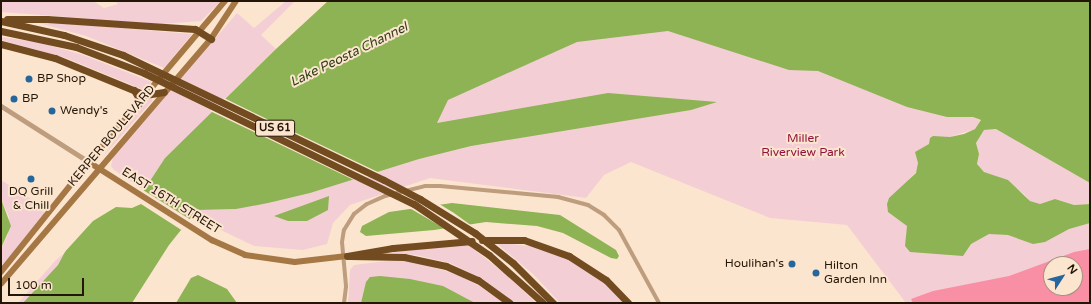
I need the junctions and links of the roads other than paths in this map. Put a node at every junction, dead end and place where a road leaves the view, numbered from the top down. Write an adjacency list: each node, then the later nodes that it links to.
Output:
1 (225, 1): 5 (main road, KERPER BOULEVARD)
2 (236, 1): 6 (main road, KERPER BOULEVARD)
3 (1, 20): 5 (highway); 17 (highway, US 61)
4 (1, 31): 17 (highway, US 61)
5 (201, 31): 6 (highway); 10 (main road, KERPER BOULEVARD)
6 (211, 39): 9 (main road, KERPER BOULEVARD)
7 (1, 44): 8 (highway)
8 (134, 90): 10 (highway); 11 (highway)
9 (164, 92): 10 (highway); 14 (main road, KERPER BOULEVARD)
10 (145, 95): 11 (main road, KERPER BOULEVARD)
11 (138, 104): 13 (main road, KERPER BOULEVARD)
12 (1, 106): 13 (street, EAST 16TH STREET)
13 (89, 162): 14 (main road, EAST 16TH STREET); 16 (main road, KERPER BOULEVARD)
14 (99, 169): 15 (main road, EAST 16TH STREET); 18 (main road, KERPER BOULEVARD)
15 (345, 256): 19 (street); 20 (highway); 23 (highway); 24 (street)
16 (1, 272)
17 (526, 281): 21 (highway, US 61); 22 (highway, US 61)
18 (1, 284)
19 (344, 303)
20 (510, 303)
21 (543, 303)
22 (553, 303)
23 (628, 303)
24 (659, 303)

